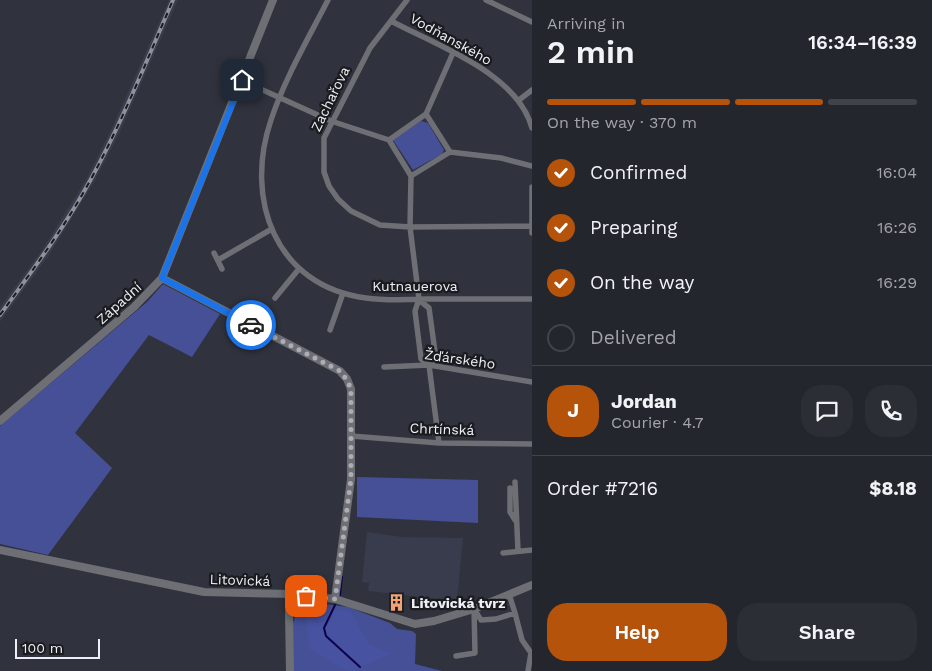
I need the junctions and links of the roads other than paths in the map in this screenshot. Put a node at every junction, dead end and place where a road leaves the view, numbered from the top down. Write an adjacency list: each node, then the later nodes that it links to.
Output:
1 (274, 0): 8 (street, Západní)
2 (328, 0): 10 (street, Kutnauerova)
3 (407, 0): 5 (street, Zachařova)
4 (486, 0): 6 (street)
5 (391, 20): 7 (street, Vodňanského); 13 (street, Zachařova)
6 (532, 22)
7 (453, 53): 11 (street, Vodňanského); 12 (street)
8 (242, 80): 10 (street); 28 (street, Západní)
9 (532, 90): 11 (street)
10 (280, 96): 13 (street); 22 (street, Kutnauerova)
11 (519, 100): 14 (street, Vodňanského)
12 (426, 114): 15 (street); 16 (street)
13 (331, 121): 15 (street); 21 (street, Zachařova)
14 (532, 128)
15 (389, 140): 18 (street)
16 (450, 152): 17 (street); 18 (street)
17 (532, 166)
18 (411, 176): 21 (street)
19 (532, 187): 20 (street)
20 (531, 226): 21 (street, Zachařova); 23 (street)
21 (410, 227): 32 (street)
22 (270, 230): 25 (street); 27 (street, Kutnauerova)
23 (532, 233)
24 (214, 253): 25 (street)
25 (218, 260): 26 (street)
26 (222, 269)
27 (298, 270): 29 (street, Kutnauerova); 30 (street)
28 (162, 278): 37 (street, Západní); 38 (street)
29 (343, 293): 32 (street, Kutnauerova); 33 (street)
30 (276, 298)
31 (532, 298): 32 (street, Kutnauerova)
32 (419, 300): 34 (street); 34 (street)
33 (330, 330)
34 (429, 365): 35 (street, Žďárského); 36 (street, Žďárského); 39 (street)
35 (384, 367)
36 (532, 382)
37 (0, 421)
38 (351, 436): 39 (street, Chrtínská); 51 (street)
39 (439, 443): 40 (street, Chrtínská)
40 (532, 444)
41 (515, 482): 43 (street)
42 (510, 488): 43 (street)
43 (516, 522): 46 (street)
44 (0, 550): 49 (street, Litovická)
45 (532, 550): 46 (street)
46 (518, 551): 47 (street)
47 (503, 553)
48 (532, 585): 50 (street, Litovická)
49 (292, 594): 51 (street, Litovická); 56 (street)
50 (508, 594): 52 (street, Litovická); 53 (street)
51 (335, 599): 52 (street, Litovická)
52 (474, 609): 53 (street); 55 (street)
53 (515, 613): 54 (street)
54 (531, 653): 57 (street)
55 (456, 656)
56 (290, 671)
57 (528, 671)

